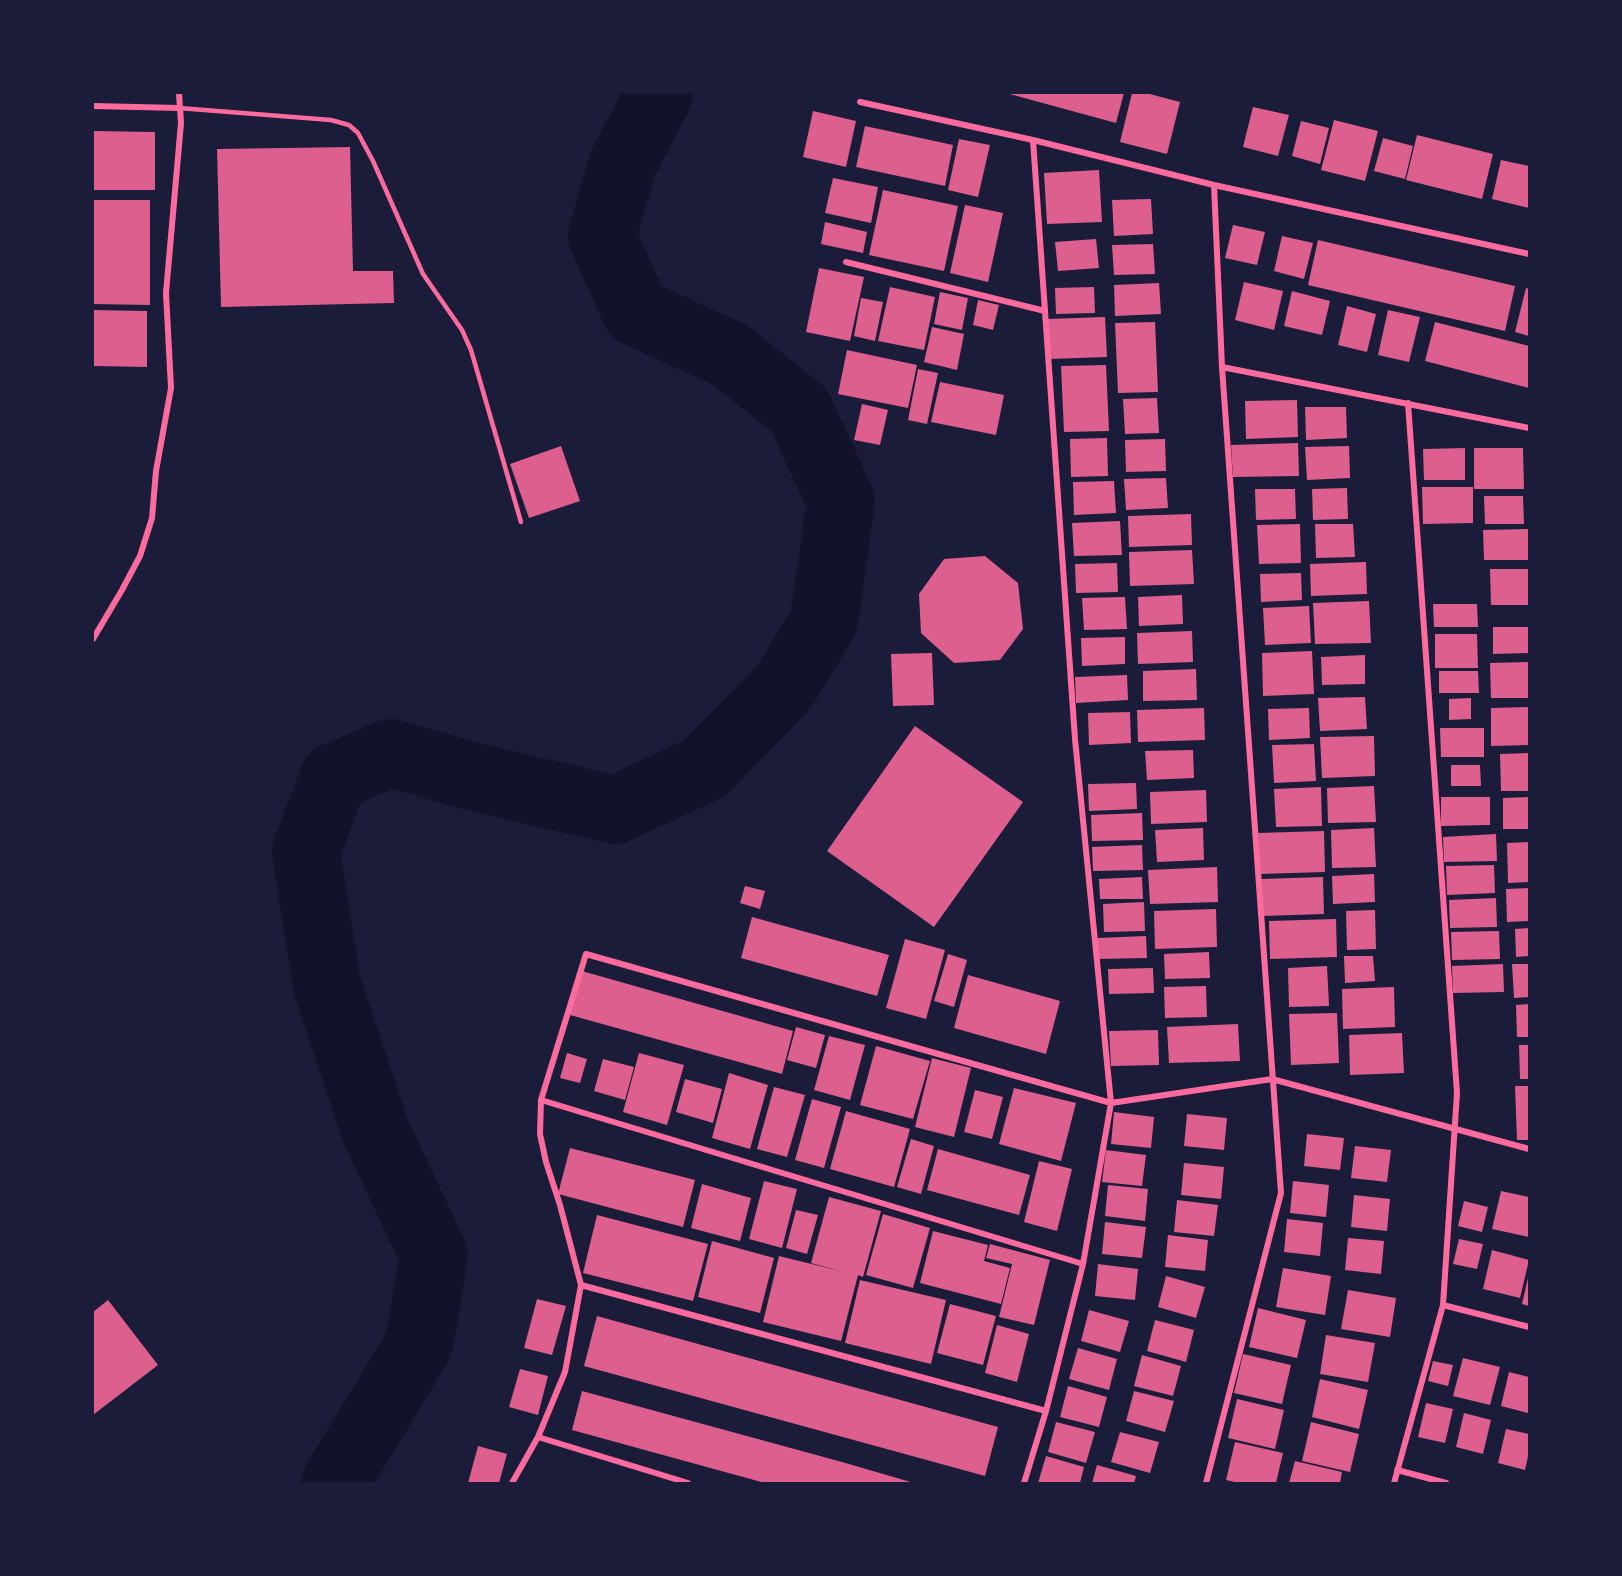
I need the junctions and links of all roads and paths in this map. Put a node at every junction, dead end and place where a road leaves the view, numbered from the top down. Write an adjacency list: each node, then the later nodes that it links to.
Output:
1 (179, 93): 4 (street)
2 (860, 102): 5 (street)
3 (93, 106): 4 (street)
4 (179, 108): 13 (lane); 14 (street)
5 (1033, 140): 6 (street); 9 (street)
6 (1214, 185): 7 (street); 10 (street)
7 (1529, 254)
8 (846, 262): 9 (street)
9 (1045, 311): 17 (street)
10 (1222, 367): 11 (street); 15 (street)
11 (1408, 403): 12 (street); 18 (street)
12 (1529, 428)
13 (521, 522)
14 (93, 639)
15 (1272, 1079): 17 (street); 18 (street); 30 (street)
16 (541, 1100): 17 (street); 20 (street); 21 (street)
17 (1111, 1103): 20 (street)
18 (1454, 1130): 19 (street); 22 (street)
19 (1529, 1149)
20 (1083, 1264): 24 (street)
21 (581, 1285): 24 (street); 25 (street)
22 (1443, 1305): 23 (street); 26 (street)
23 (1529, 1327)
24 (1046, 1411): 29 (street)
25 (538, 1437): 27 (street); 28 (street)
26 (1397, 1470): 31 (street); 32 (street)
27 (512, 1483)
28 (688, 1483)
29 (1024, 1483)
30 (1206, 1483)
31 (1394, 1483)
32 (1446, 1483)

